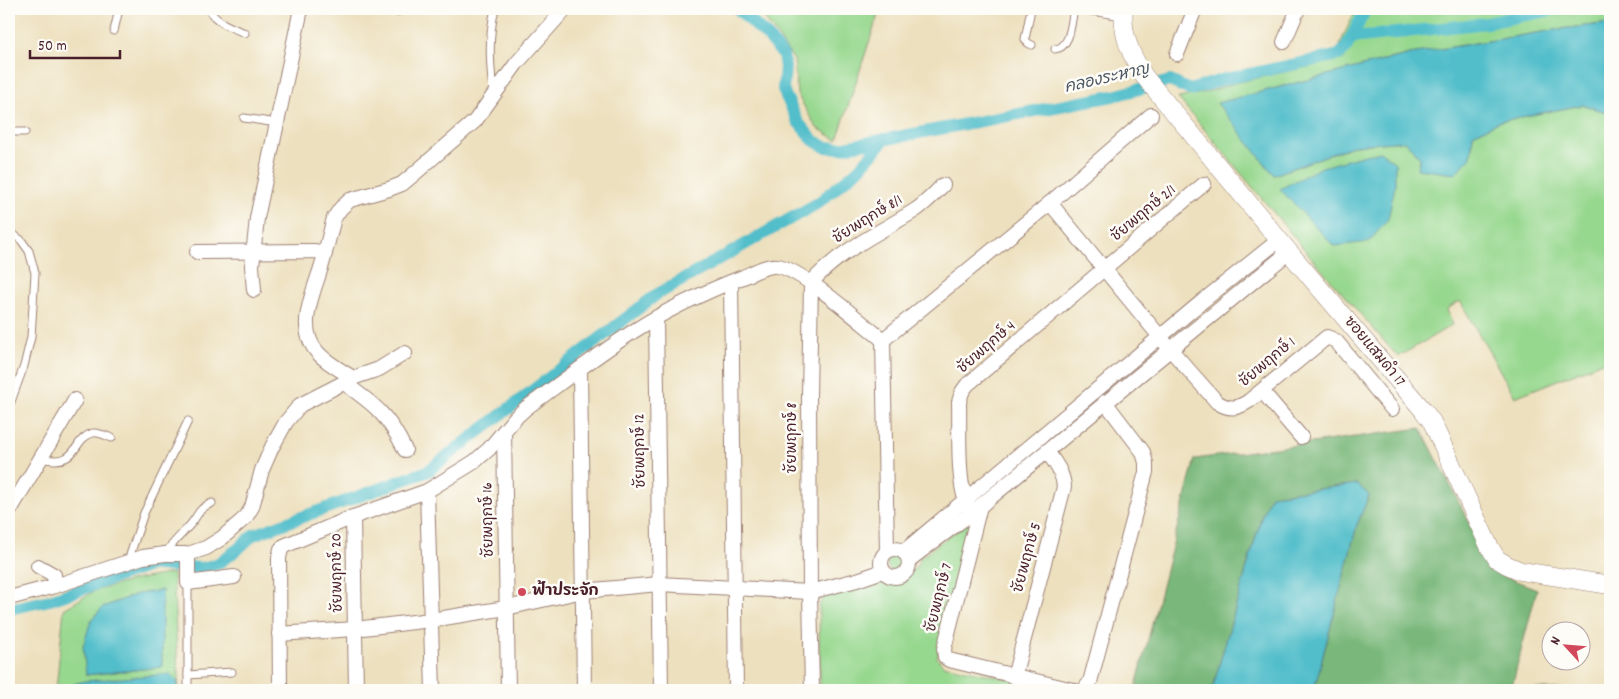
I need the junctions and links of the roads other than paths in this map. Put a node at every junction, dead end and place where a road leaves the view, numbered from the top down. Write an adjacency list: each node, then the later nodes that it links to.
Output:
1 (119, 9): 12 (lane)
2 (209, 9): 13 (lane)
3 (301, 9): 21 (street)
4 (495, 9): 18 (lane)
5 (565, 9): 18 (street)
6 (1031, 9): 15 (lane)
7 (1074, 9): 16 (lane)
8 (1080, 9): 11 (lane)
9 (1195, 9): 17 (street)
10 (1298, 9): 14 (street)
11 (1123, 12): 28 (street, ซอยแสมดำ 17)
12 (114, 31)
13 (245, 33)
14 (1284, 42)
15 (1032, 45)
16 (1055, 49)
17 (1177, 54)
18 (494, 95): 31 (street)
19 (1151, 115): 26 (street)
20 (244, 118): 21 (lane)
21 (277, 123): 29 (street)
22 (9, 132): 23 (lane)
23 (25, 132)
24 (1204, 184): 32 (street, ชัยพฤกษ์ 2/1)
25 (943, 185): 34 (street, ชัยพฤกษ์ 8/1)
26 (1050, 203): 32 (street, ชัยพฤกษ์ 1); 40 (street)
27 (9, 231): 49 (lane)
28 (1284, 246): 36 (street); 37 (street); 75 (street, ซอยแสมดำ 17)
29 (253, 251): 30 (street); 31 (street); 35 (street)
30 (197, 252)
31 (325, 253): 45 (street)
32 (1104, 269): 39 (street, ชัยพฤกษ์ 1); 62 (street, ชัยพฤกษ์ 4)
33 (730, 282): 34 (street); 38 (street); 77 (street)
34 (811, 284): 40 (street); 79 (street, ชัยพฤกษ์ 8)
35 (254, 290)
36 (1204, 300): 37 (street); 39 (street)
37 (1214, 313): 41 (street)
38 (656, 318): 43 (street); 74 (street, ชัยพฤกษ์ 12)
39 (1161, 337): 41 (street, ชัยพฤกษ์ 1); 44 (street)
40 (884, 340): 65 (street)
41 (1170, 349): 44 (street); 46 (street, ชัยพฤกษ์ 1)
42 (406, 353): 45 (street)
43 (580, 369): 54 (street); 78 (street)
44 (1131, 371): 48 (street); 51 (street)
45 (348, 381): 57 (street); 67 (street)
46 (1262, 392): 50 (street, ชัยพฤกษ์ 1); 55 (street)
47 (75, 400): 59 (street)
48 (1105, 402): 53 (street); 98 (street)
49 (9, 407)
50 (1392, 408)
51 (1065, 416): 53 (street); 62 (street)
52 (188, 421): 69 (lane)
53 (1074, 428): 58 (street)
54 (504, 431): 60 (street); 81 (street, ชัยพฤกษ์ 16)
55 (1300, 437)
56 (112, 438): 59 (lane)
57 (405, 450)
58 (1047, 451): 62 (street); 87 (street, ชัยพฤกษ์ 5)
59 (41, 458): 63 (street)
60 (427, 491): 64 (street); 82 (street)
61 (212, 503): 66 (lane)
62 (973, 506): 68 (street); 87 (street, ชัยพฤกษ์ 7)
63 (9, 512)
64 (353, 517): 83 (street, ชัยพฤกษ์ 20); 84 (street)
65 (887, 551): 68 (street); 71 (street)
66 (165, 554): 67 (street); 69 (street)
67 (188, 554): 73 (street)
68 (906, 556): 71 (street)
69 (128, 561): 76 (street)
70 (38, 566): 76 (street)
71 (883, 571): 79 (street)
72 (234, 577): 73 (street)
73 (188, 583): 86 (lane)
74 (659, 584): 77 (street); 78 (street); 94 (street, ชัยพฤกษ์ 12)
75 (1610, 585)
76 (56, 586): 80 (street)
77 (734, 587): 79 (street); 95 (street)
78 (583, 591): 81 (street); 93 (street)
79 (810, 592): 96 (street, ชัยพฤกษ์ 8)
80 (9, 598)
81 (506, 608): 82 (street); 92 (street, ชัยพฤกษ์ 16)
82 (431, 620): 83 (street); 91 (street)
83 (355, 629): 84 (street); 90 (street, ชัยพฤกษ์ 20)
84 (279, 634): 89 (street)
85 (232, 672): 86 (lane)
86 (188, 675): 88 (lane)
87 (1014, 677): 97 (street, ชัยพฤกษ์ 7)
88 (188, 690)
89 (280, 690)
90 (356, 690)
91 (433, 690)
92 (508, 690)
93 (584, 690)
94 (661, 690)
95 (736, 690)
96 (812, 690)
97 (1073, 690)
98 (1084, 690)

